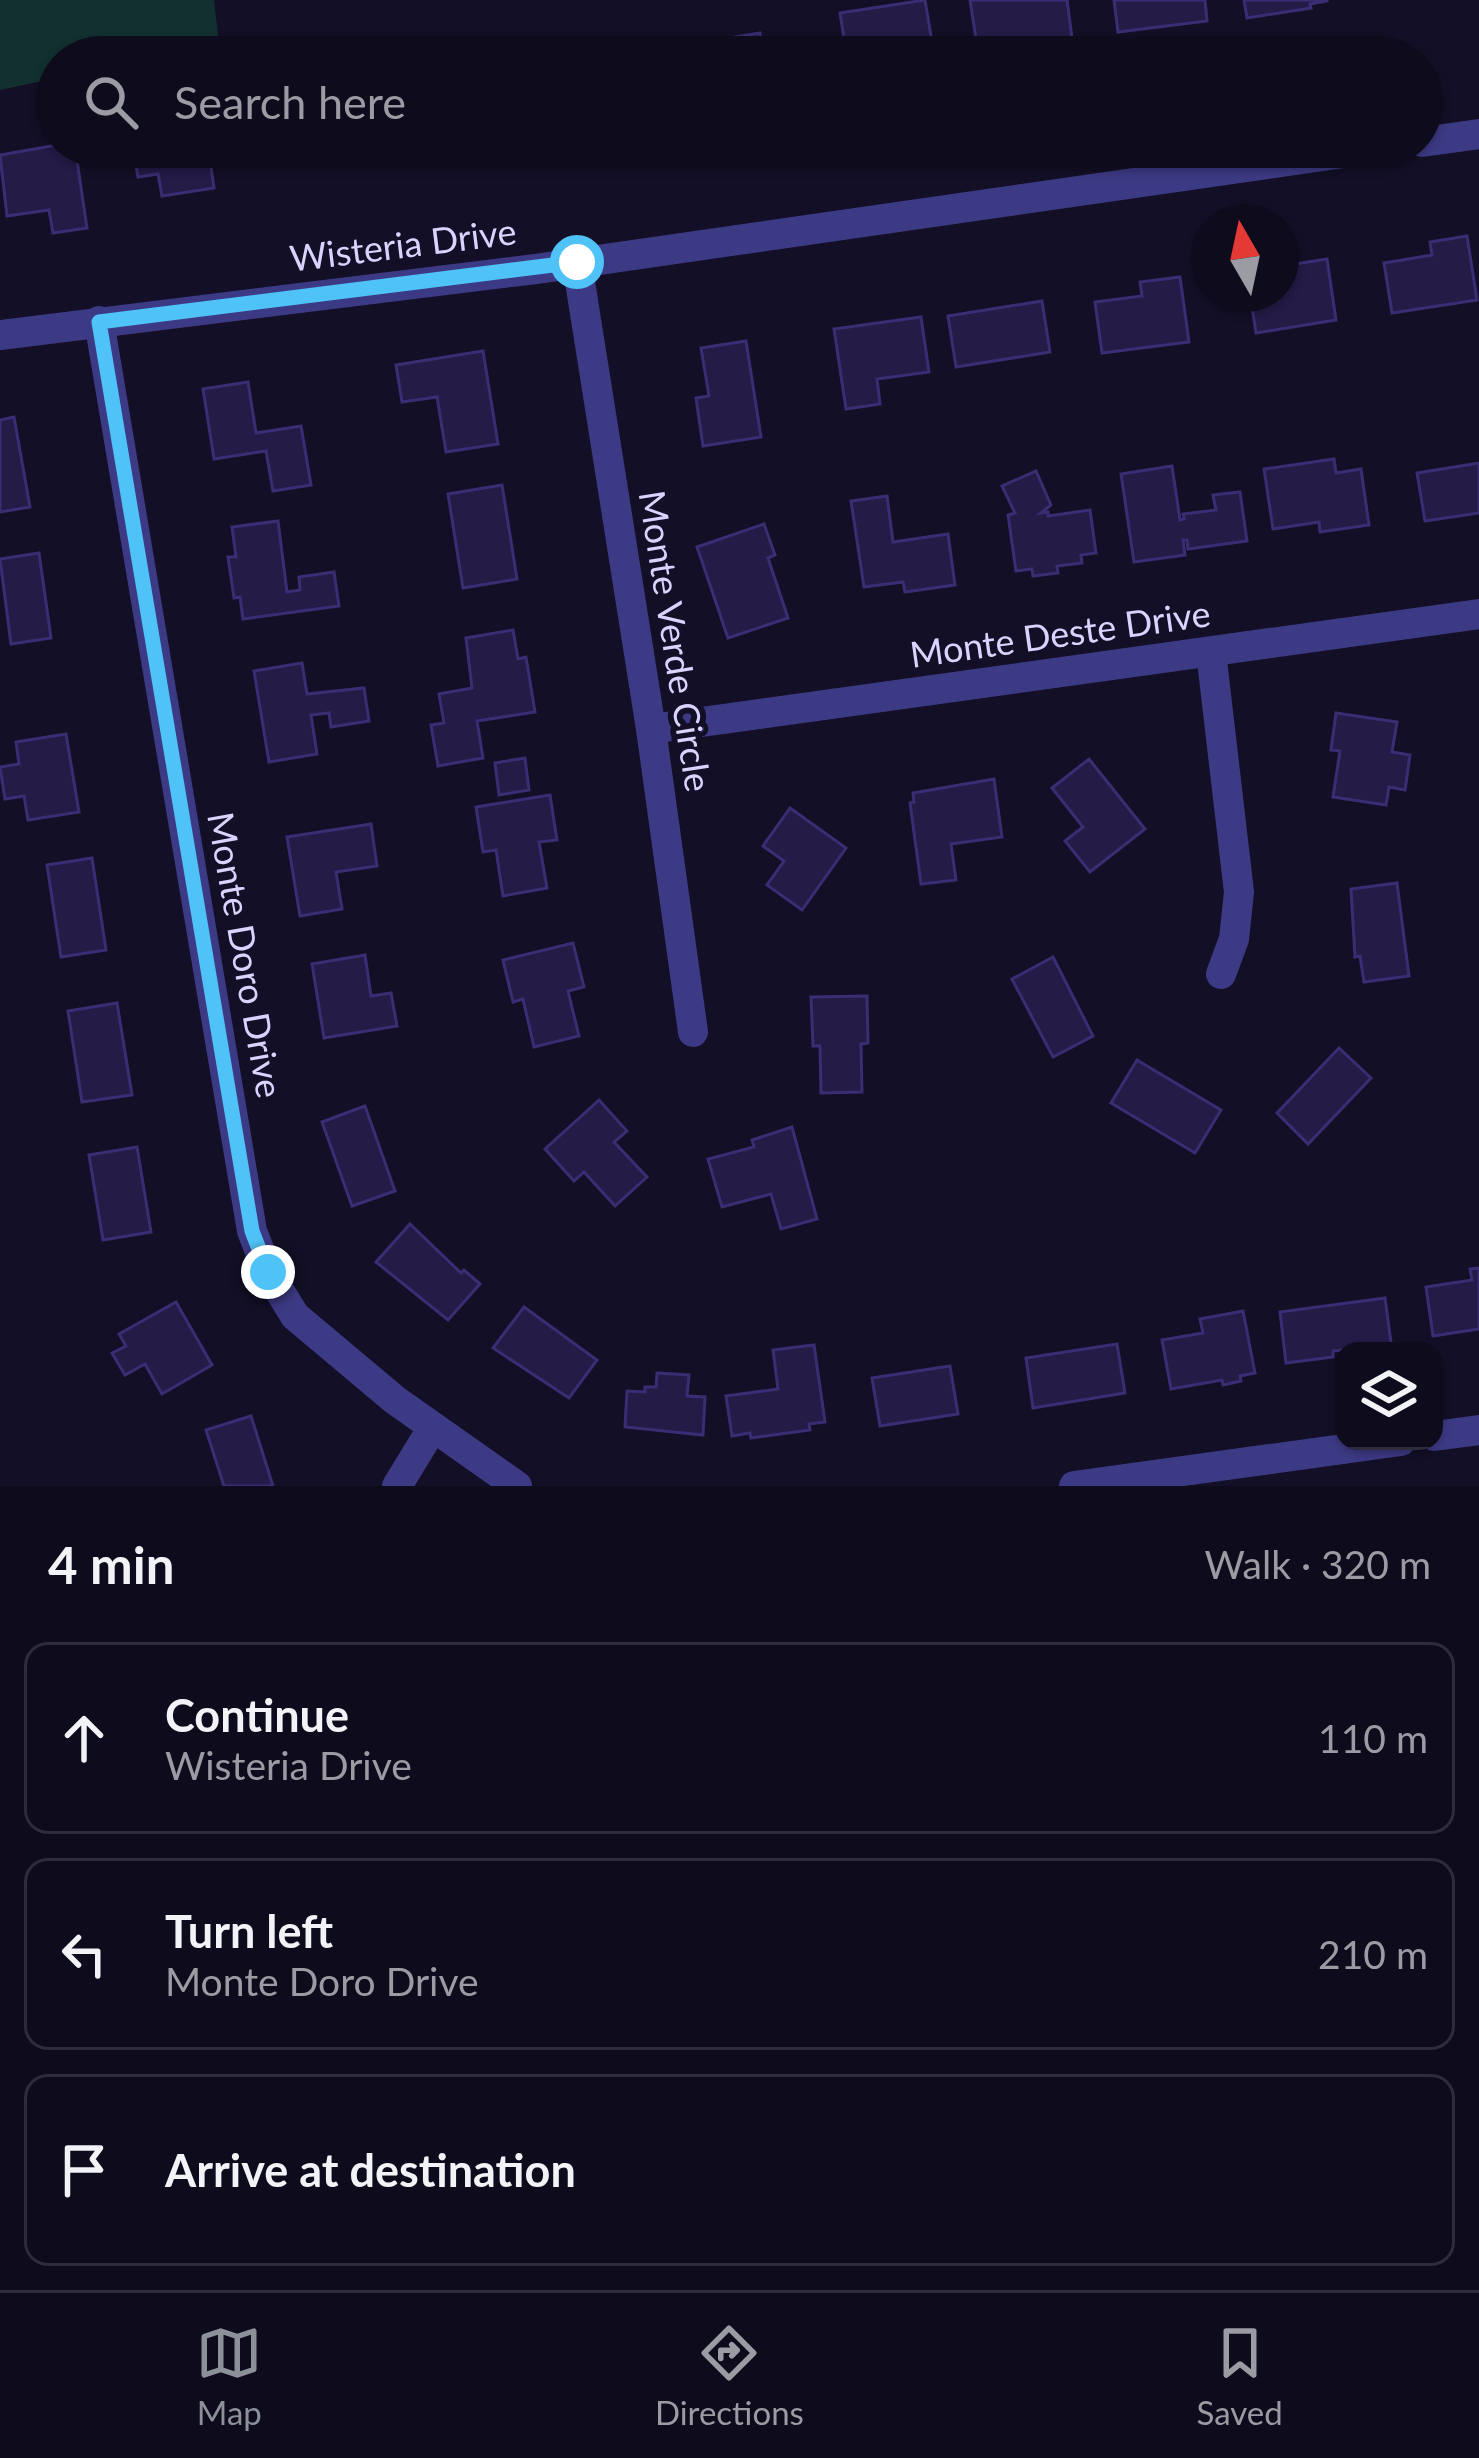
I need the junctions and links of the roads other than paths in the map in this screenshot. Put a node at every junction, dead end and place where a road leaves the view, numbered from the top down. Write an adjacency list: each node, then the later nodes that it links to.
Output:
1 (1479, 134): 2 (street)
2 (1443, 139)
3 (1237, 168): 4 (street, Wisteria Drive)
4 (577, 262): 5 (street, Wisteria Drive); 9 (street, Monte Verde Circle)
5 (99, 322): 6 (street, Wisteria Drive); 12 (street, Monte Doro Drive)
6 (0, 334)
7 (1479, 614): 8 (street, Monte Deste Drive)
8 (1210, 652): 9 (street, Monte Deste Drive); 10 (street)
9 (650, 729): 11 (street, Monte Verde Circle)
10 (1221, 974)
11 (693, 1032)
12 (433, 1427): 16 (street); 17 (street, Monte Doro Drive)
13 (1479, 1430): 14 (street)
14 (1443, 1435)
15 (1336, 1450): 18 (street)
16 (397, 1486)
17 (518, 1486)
18 (1074, 1486)

